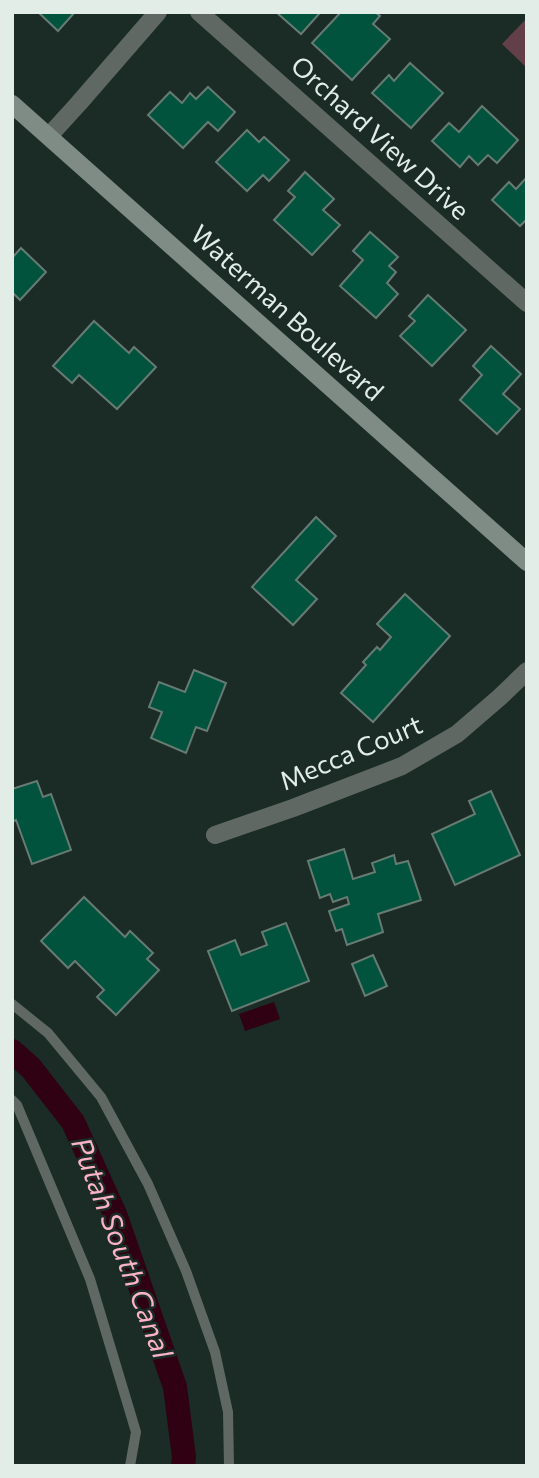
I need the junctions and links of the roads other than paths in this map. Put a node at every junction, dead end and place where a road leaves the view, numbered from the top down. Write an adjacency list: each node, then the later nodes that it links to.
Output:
1 (158, 12): 4 (street)
2 (199, 12): 5 (street, Orchard View Drive)
3 (12, 104): 4 (main road, Waterman Boulevard)
4 (48, 136): 6 (main road, Waterman Boulevard)
5 (527, 303)
6 (527, 562)
7 (527, 670): 8 (street, Mecca Court)
8 (215, 835)
9 (12, 1004): 12 (lane)
10 (12, 1100): 11 (lane)
11 (130, 1466)
12 (229, 1466)

